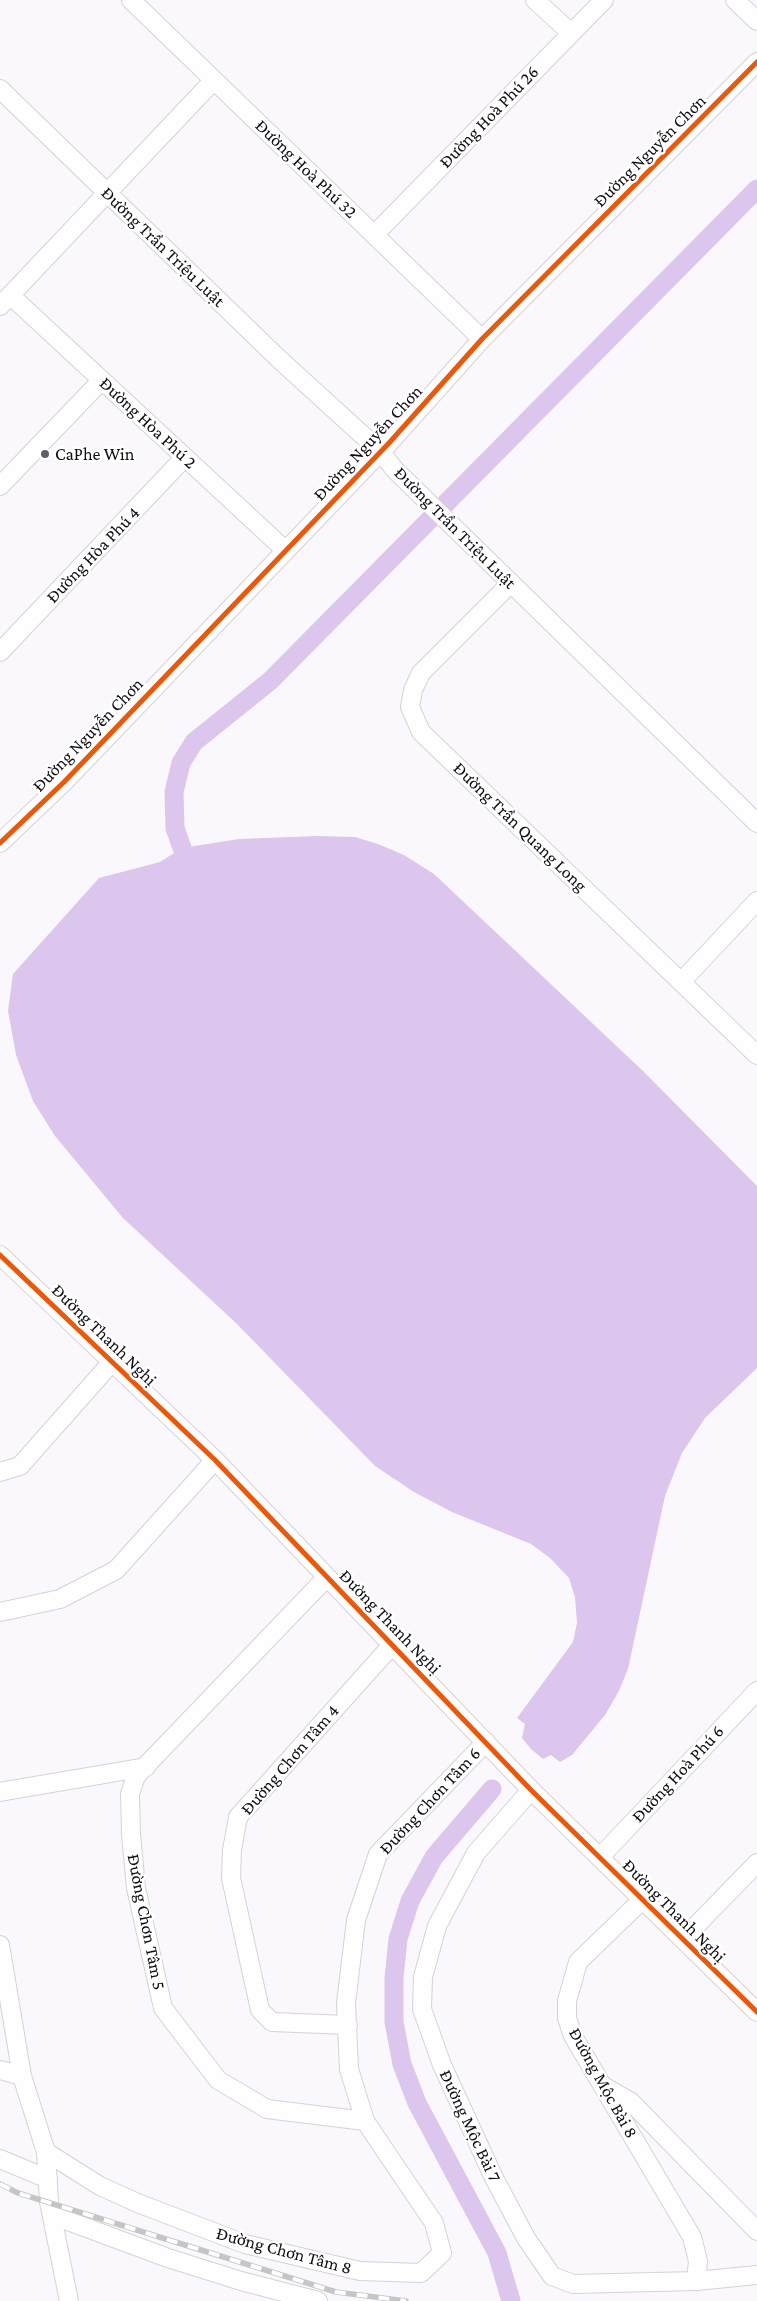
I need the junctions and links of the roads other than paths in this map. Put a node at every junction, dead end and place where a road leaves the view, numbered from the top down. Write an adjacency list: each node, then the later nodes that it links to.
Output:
1 (131, 0): 8 (street, Đường Hoà Phú 32)
2 (535, 0): 6 (street)
3 (604, 0): 6 (street, Đường Hoà Phú 26)
4 (736, 0): 5 (street)
5 (757, 21)
6 (571, 33): 11 (street, Đường Hoà Phú 26)
7 (757, 62): 13 (street, Đường Nguyễn Chơn)
8 (214, 80): 10 (street); 11 (street, Đường Hoà Phú 32)
9 (0, 89): 10 (street, Đường Trần Triệu Luật)
10 (106, 192): 12 (street); 15 (street, Đường Trần Triệu Luật)
11 (374, 235): 13 (street, Đường Hoà Phú 32)
12 (5, 300): 14 (street, Đường Hòa Phú 2)
13 (482, 339): 15 (street, Đường Nguyễn Chơn)
14 (102, 380): 16 (street, Đường Hòa Phú 2); 17 (street)
15 (380, 451): 18 (street, Đường Nguyễn Chơn); 19 (street, Đường Trần Triệu Luật)
16 (186, 458): 18 (street, Đường Hòa Phú 2); 20 (street, Đường Hòa Phú 4)
17 (0, 486)
18 (285, 550): 22 (street, Đường Nguyễn Chơn)
19 (512, 583): 21 (street, Đường Trần Triệu Luật); 24 (street, Đường Trần Quang Long)
20 (0, 652)
21 (757, 823)
22 (0, 844)
23 (757, 901): 24 (street)
24 (681, 982): 25 (street, Đường Trần Quang Long)
25 (757, 1054)
26 (3, 1264): 27 (street, Đường Thanh Nghị)
27 (112, 1362): 28 (street, Đường Thanh Nghị); 29 (street)
28 (215, 1460): 30 (street, Đường Thanh Nghị); 31 (street)
29 (0, 1472)
30 (327, 1577): 32 (street, Đường Thanh Nghị); 35 (street, Đường Chơn Tâm 5)
31 (0, 1612)
32 (393, 1644): 34 (street, Đường Thanh Nghị); 44 (street, Đường Chơn Tâm 4)
33 (757, 1691): 38 (street, Đường Hoà Phú 6)
34 (486, 1742): 36 (street, Đường Thanh Nghị); 44 (street, Đường Chơn Tâm 6)
35 (146, 1767): 37 (street); 48 (street, Đường Chơn Tâm 5)
36 (531, 1790): 38 (street, Đường Thanh Nghị); 56 (street, Đường Mộc Bài 7)
37 (0, 1792)
38 (600, 1857): 40 (street, Đường Thanh Nghị)
39 (757, 1863): 41 (street)
40 (643, 1899): 41 (street, Đường Thanh Nghị); 47 (street, Đường Mộc Bài 8)
41 (683, 1939): 43 (street, Đường Thanh Nghị)
42 (0, 1945): 46 (street)
43 (757, 2012)
44 (348, 2025): 48 (street, Đường Chơn Tâm 6)
45 (0, 2070): 46 (street)
46 (22, 2076): 49 (street)
47 (603, 2085): 53 (street); 56 (street, Đường Mộc Bài 8)
48 (365, 2121): 54 (street, Đường Chơn Tâm 6)
49 (46, 2152): 51 (street); 54 (street, Đường Chơn Tâm 8)
50 (0, 2159): 51 (street)
51 (48, 2179): 52 (street)
52 (52, 2215): 57 (street); 58 (street)
53 (757, 2231)
54 (442, 2253)
55 (757, 2275): 56 (street, Đường Mộc Bài 7)
56 (696, 2281)
57 (69, 2301)
58 (318, 2301)

